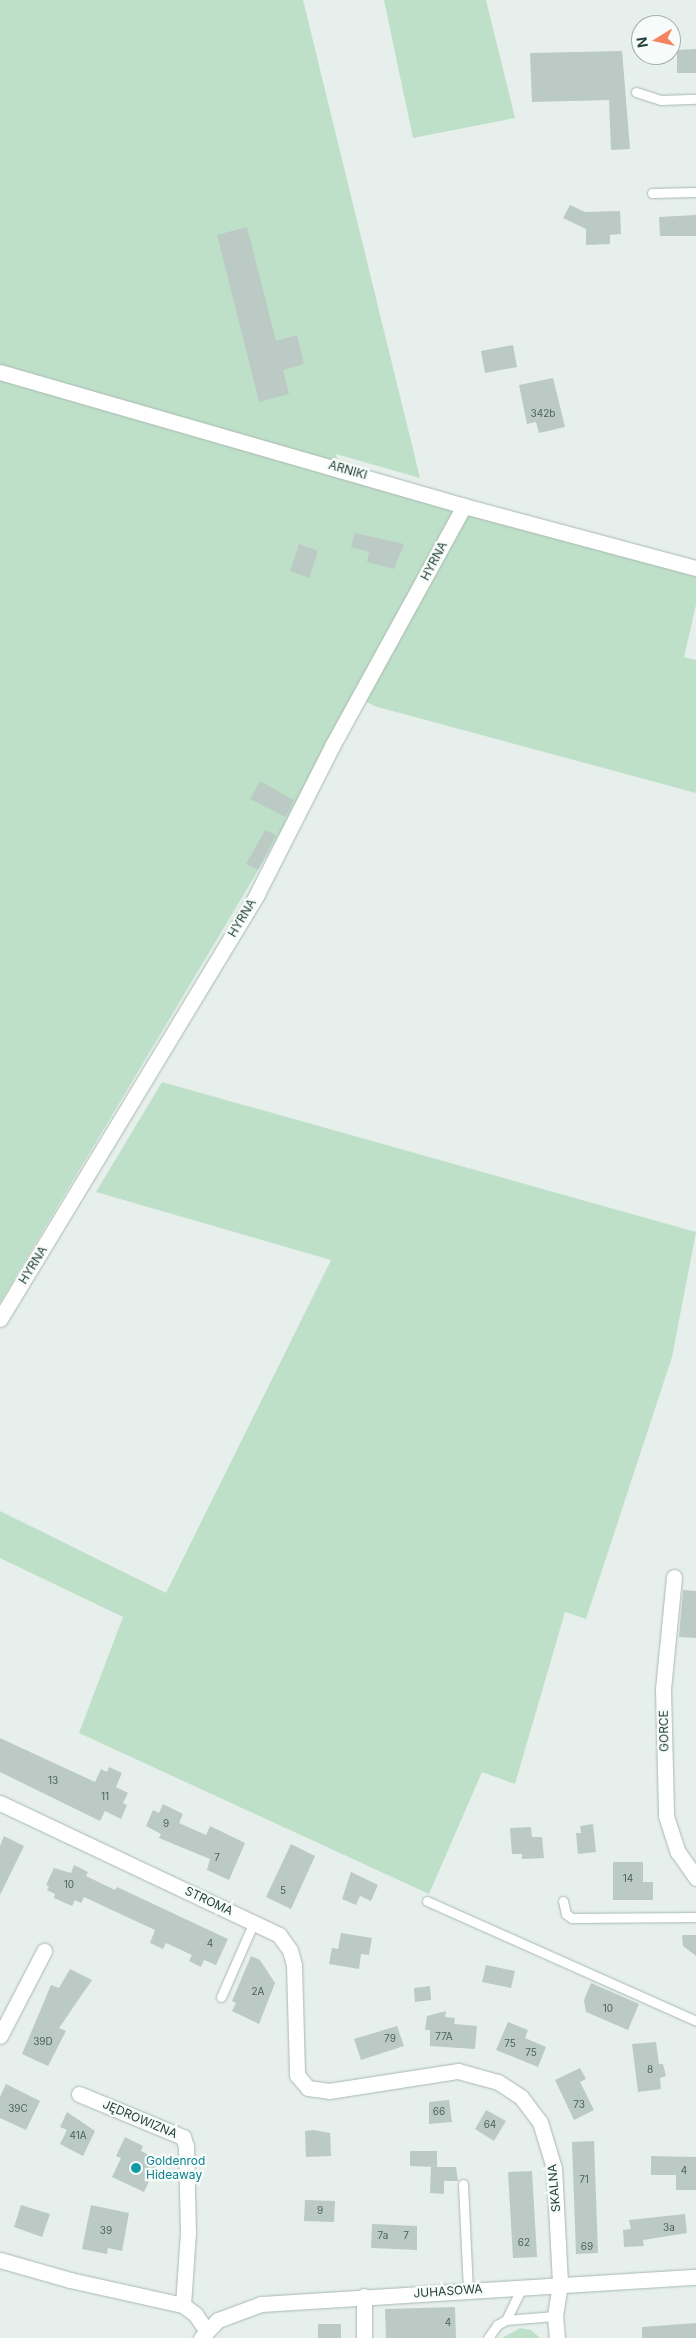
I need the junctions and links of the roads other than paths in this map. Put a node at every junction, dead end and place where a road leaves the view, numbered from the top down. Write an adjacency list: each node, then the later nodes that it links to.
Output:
1 (636, 92): 2 (lane)
2 (696, 100)
3 (696, 192): 4 (lane)
4 (652, 193)
5 (0, 372): 6 (street, ARNIKI)
6 (464, 506): 7 (street, ARNIKI); 8 (street, HYRNA)
7 (696, 568)
8 (0, 1319)
9 (674, 1577): 11 (street, GORCE)
10 (0, 1803): 15 (street, STROMA)
11 (696, 1878)
12 (563, 1900): 14 (lane)
13 (427, 1901): 18 (lane)
14 (696, 1917)
15 (254, 1922): 17 (lane); 20 (street, STROMA)
16 (44, 1952): 19 (street)
17 (221, 1997)
18 (696, 2020)
19 (0, 2036)
20 (300, 2083): 25 (street, SKALNA)
21 (80, 2094): 29 (street, JĘDROWIZNA)
22 (463, 2184): 27 (lane)
23 (0, 2260): 29 (street)
24 (696, 2277): 25 (street, JUHASOWA)
25 (560, 2284): 26 (street, JUHASOWA); 30 (street, SKALNA)
26 (522, 2287): 27 (street, JUHASOWA); 31 (lane)
27 (468, 2290): 28 (street, JUHASOWA)
28 (364, 2296): 32 (street, JUHASOWA); 33 (street)
29 (183, 2305): 32 (street)
30 (555, 2316): 31 (lane); 35 (street, SKALNA)
31 (506, 2320): 34 (lane)
32 (204, 2334)
33 (364, 2338)
34 (488, 2338)
35 (556, 2338)

